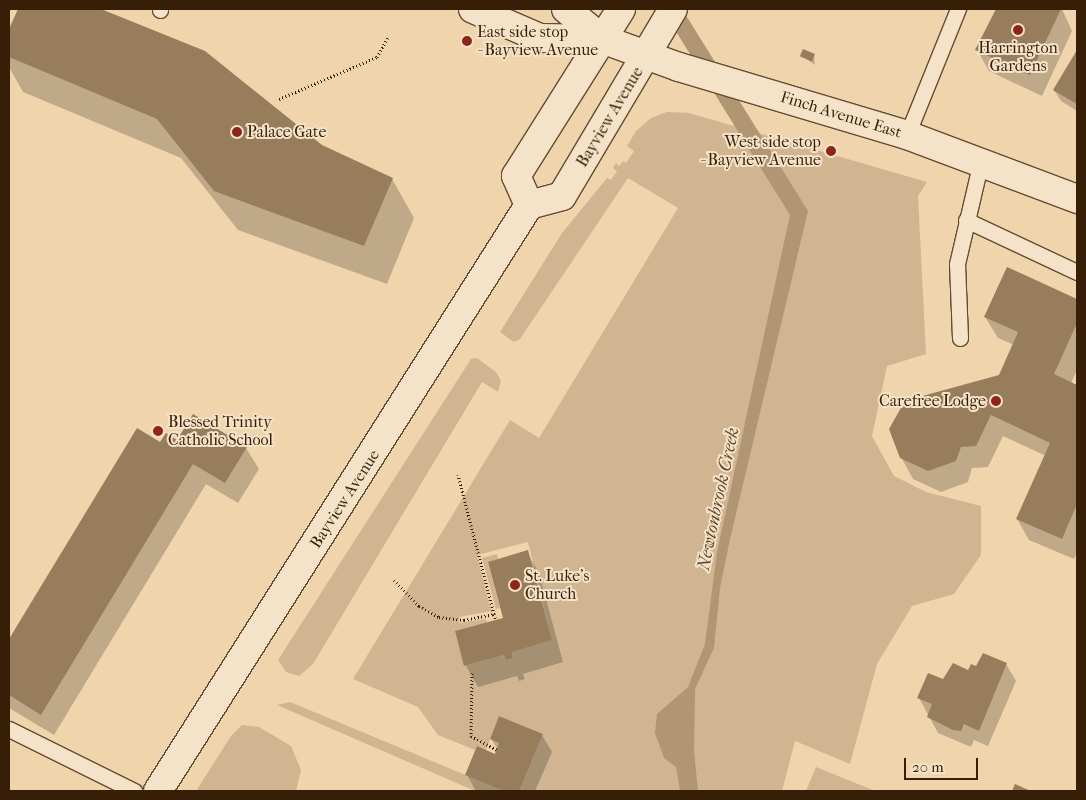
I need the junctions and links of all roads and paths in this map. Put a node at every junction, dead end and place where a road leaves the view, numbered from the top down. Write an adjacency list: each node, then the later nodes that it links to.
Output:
1 (473, 9): 7 (main road, Finch Avenue East)
2 (566, 9): 7 (main road, Finch Avenue East)
3 (621, 9): 7 (main road)
4 (673, 9): 8 (main road, Bayview Avenue)
5 (958, 9): 10 (lane)
6 (388, 37): 9 (path)
7 (602, 39): 8 (main road, Finch Avenue East); 13 (main road)
8 (647, 54): 10 (main road, Finch Avenue East); 13 (main road, Bayview Avenue)
9 (279, 99)
10 (907, 135): 11 (main road, Finch Avenue East)
11 (981, 161): 12 (main road, Finch Avenue East); 14 (lane)
12 (1077, 199)
13 (529, 205): 25 (main road, Bayview Avenue)
14 (966, 220): 15 (lane); 16 (lane)
15 (1077, 272)
16 (960, 338)
17 (458, 475): 19 (path)
18 (394, 580): 19 (path)
19 (494, 614): 20 (path)
20 (496, 620)
21 (472, 673): 23 (path)
22 (9, 729): 24 (lane)
23 (497, 750)
24 (134, 791)
25 (158, 791)

